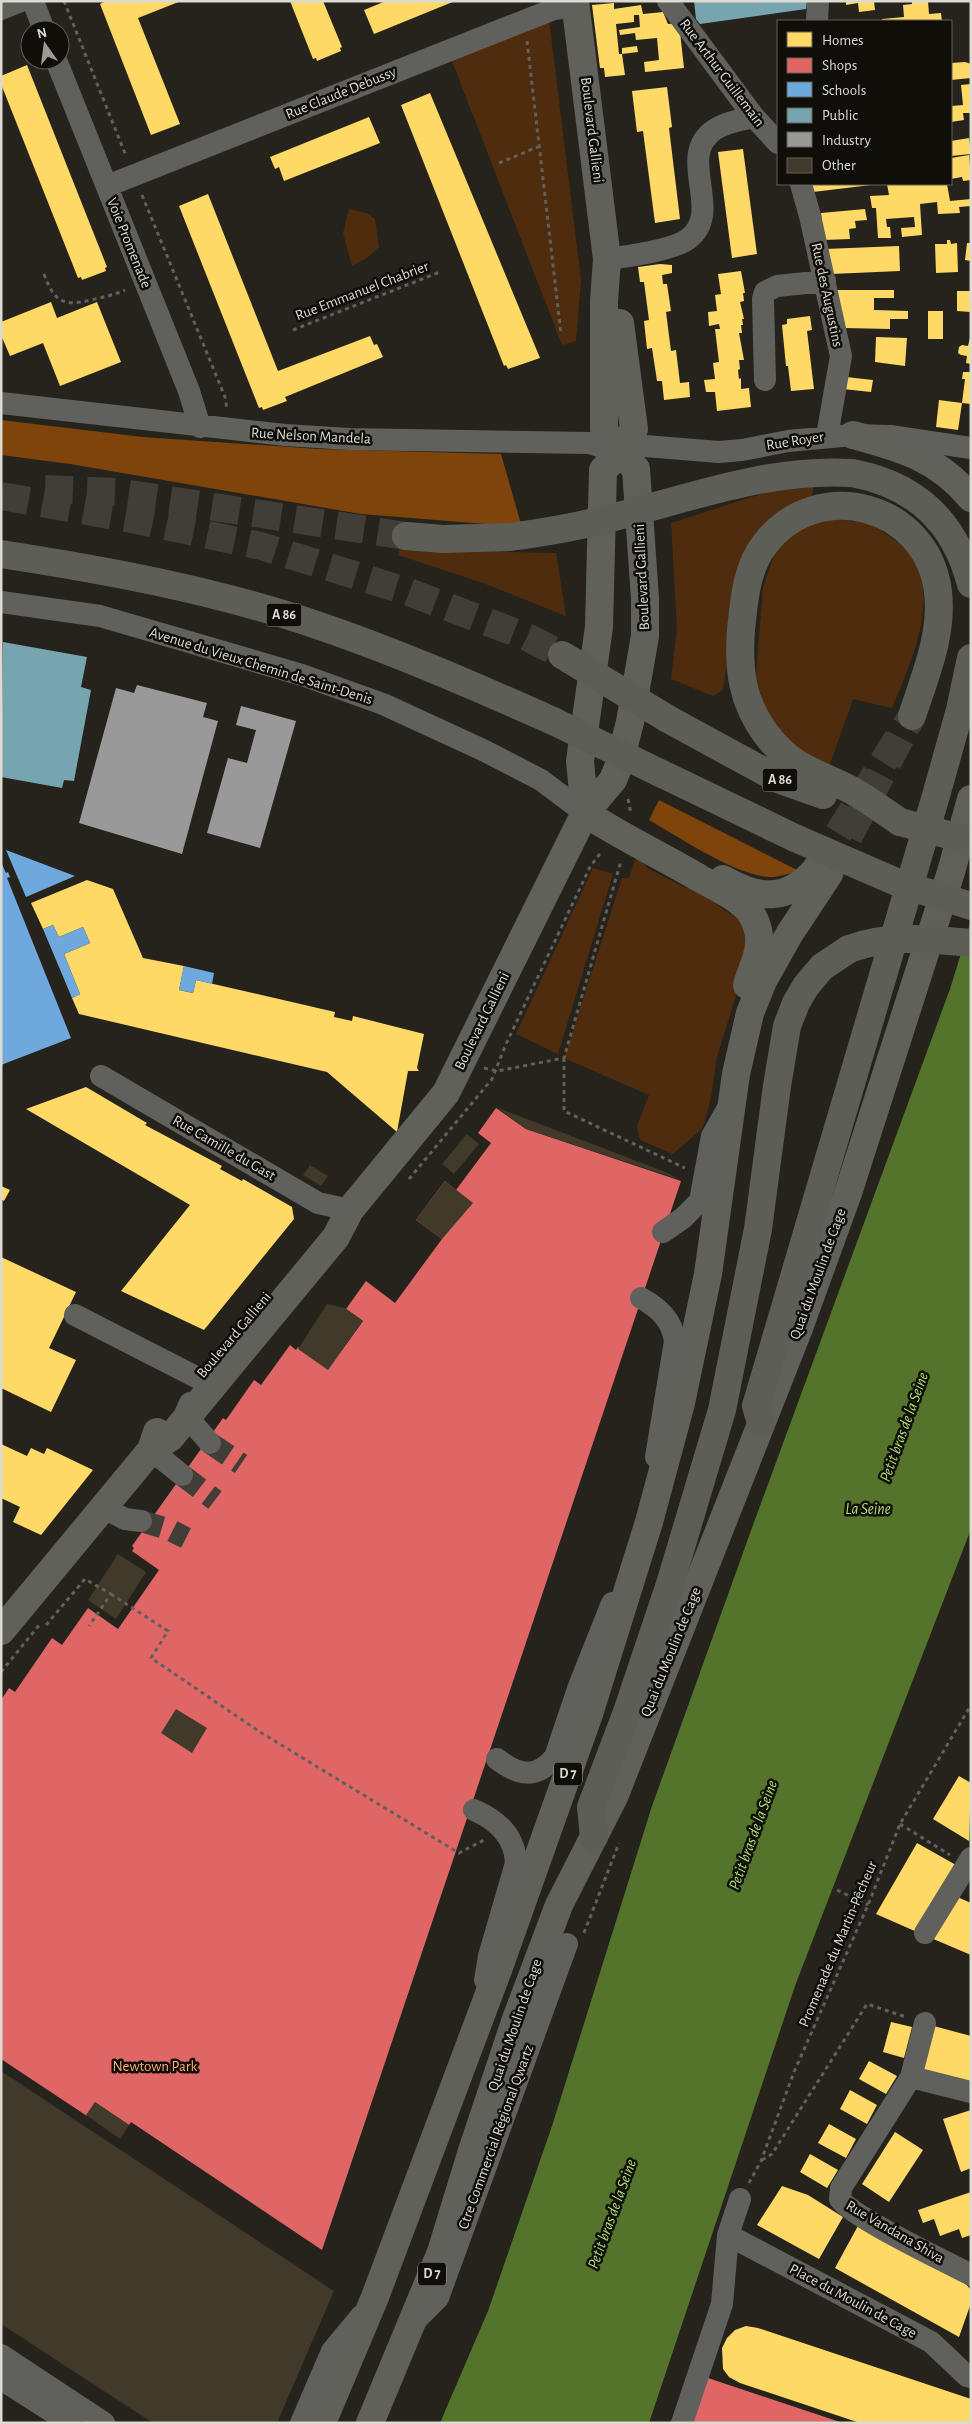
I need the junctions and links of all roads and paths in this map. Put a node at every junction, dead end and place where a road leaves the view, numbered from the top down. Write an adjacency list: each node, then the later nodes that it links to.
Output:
1 (21, 1): 7 (street)
2 (33, 1): 8 (street)
3 (64, 1): 16 (path)
4 (668, 1): 12 (street, Rue Arthur Guillemain)
5 (818, 1): 9 (street)
6 (575, 4): 16 (street, Rue Claude Debussy); 19 (main road, Boulevard Gallieni)
7 (1, 9)
8 (40, 20)
9 (817, 20)
10 (526, 34): 14 (path)
11 (60, 70): 18 (street, Voie Promenade)
12 (754, 116): 13 (street, Rue Arthur Guillemain); 19 (street)
13 (777, 142)
14 (540, 146): 15 (path); 25 (path)
15 (499, 163)
16 (134, 176): 18 (street, Rue Claude Debussy); 28 (path)
17 (801, 185): 22 (street, Rue des Augustins)
18 (107, 186): 29 (street, Voie Promenade)
19 (606, 260): 32 (main road, Boulevard Gallieni)
20 (440, 272): 24 (path, Rue Emmanuel Chabrier)
21 (44, 274): 23 (path)
22 (825, 280): 26 (street); 30 (street, Rue des Augustins)
23 (131, 288)
24 (293, 330)
25 (561, 334)
26 (765, 380)
27 (1, 403): 29 (street, Rue Nelson Mandela)
28 (228, 412)
29 (200, 427): 32 (street, Rue Nelson Mandela)
30 (840, 435): 31 (street, Rue Royer); 32 (street, Rue Royer); 33 (main road)
31 (971, 448)
32 (620, 454): 42 (main road); 42 (main road, Boulevard Gallieni)
33 (971, 498)
34 (406, 536): 36 (highway, bridge)
35 (1, 554): 46 (highway, A 86, bridge)
36 (971, 584)
37 (1, 602): 42 (street, Avenue du Vieux Chemin de Saint-Denis)
38 (562, 655): 43 (highway, A 86, bridge)
39 (971, 658): 60 (highway)
40 (912, 716): 43 (highway)
41 (971, 799): 60 (main road, Quai du Moulin de Cage)
42 (584, 813): 51 (main road); 51 (main road); 53 (main road, Boulevard Gallieni)
43 (900, 822): 44 (highway, A 86, bridge)
44 (971, 841)
45 (623, 854): 48 (path)
46 (971, 906)
47 (971, 943): 76 (highway, bridge)
48 (564, 1058): 49 (path); 52 (path)
49 (497, 1071)
50 (101, 1076): 53 (street, Rue Camille du Gast)
51 (732, 1101): 54 (street); 66 (main road, D 7)
52 (688, 1169)
53 (350, 1210): 57 (main road, Boulevard Gallieni); 59 (main road, Boulevard Gallieni)
54 (663, 1232)
55 (640, 1298): 66 (street)
56 (74, 1315): 58 (street)
57 (246, 1321): 58 (main road, Boulevard Gallieni); 59 (street)
58 (198, 1378): 62 (main road, Boulevard Gallieni)
59 (188, 1418): 61 (street); 62 (main road, Boulevard Gallieni)
60 (761, 1423): 76 (main road, Quai du Moulin de Cage)
61 (210, 1443)
62 (151, 1450): 63 (street); 64 (main road, Boulevard Gallieni)
63 (182, 1475)
64 (104, 1508): 65 (street); 70 (main road, Boulevard Gallieni)
65 (141, 1521)
66 (649, 1522): 72 (street); 83 (main road, D 7)
67 (111, 1594): 68 (path); 69 (path); 75 (path)
68 (46, 1625)
69 (89, 1626)
70 (1, 1631)
71 (971, 1705): 74 (path, Promenade du Martin-Pêcheur)
72 (498, 1759)
73 (474, 1810): 75 (street)
74 (900, 1824): 77 (path); 80 (path, Promenade du Martin-Pêcheur)
75 (503, 1830): 83 (street)
76 (594, 1837): 87 (main road, Quai du Moulin de Cage)
77 (969, 1862): 79 (street)
78 (837, 1890): 80 (path)
79 (962, 1892): 81 (street)
80 (868, 1905): 88 (path, Promenade du Martin-Pêcheur)
81 (925, 1933)
82 (567, 1944): 93 (street, Ctre Commercial Régional Qwartz)
83 (479, 2021): 92 (main road, D 7)
84 (925, 2023): 85 (street, Rue Vandana Shiva); 88 (path)
85 (911, 2077): 86 (street); 91 (street, Rue Vandana Shiva)
86 (971, 2092)
87 (471, 2154): 93 (main road, Quai du Moulin de Cage / D 7); 102 (main road)
88 (761, 2161): 89 (path, Promenade du Martin-Pêcheur)
89 (740, 2199): 90 (street)
90 (728, 2235): 95 (street, Place du Moulin de Cage); 105 (street)
91 (971, 2275)
92 (375, 2297): 100 (street); 101 (main road, D 7)
93 (413, 2322): 97 (main road, Quai du Moulin de Cage / D 7)
94 (1, 2355): 99 (street)
95 (969, 2372)
96 (1, 2379): 98 (street)
97 (383, 2391): 103 (main road); 104 (main road, Quai du Moulin de Cage / D 7)
98 (70, 2423)
99 (104, 2423)
100 (301, 2423)
101 (322, 2423)
102 (349, 2423)
103 (366, 2423)
104 (370, 2423)
105 (682, 2423)

